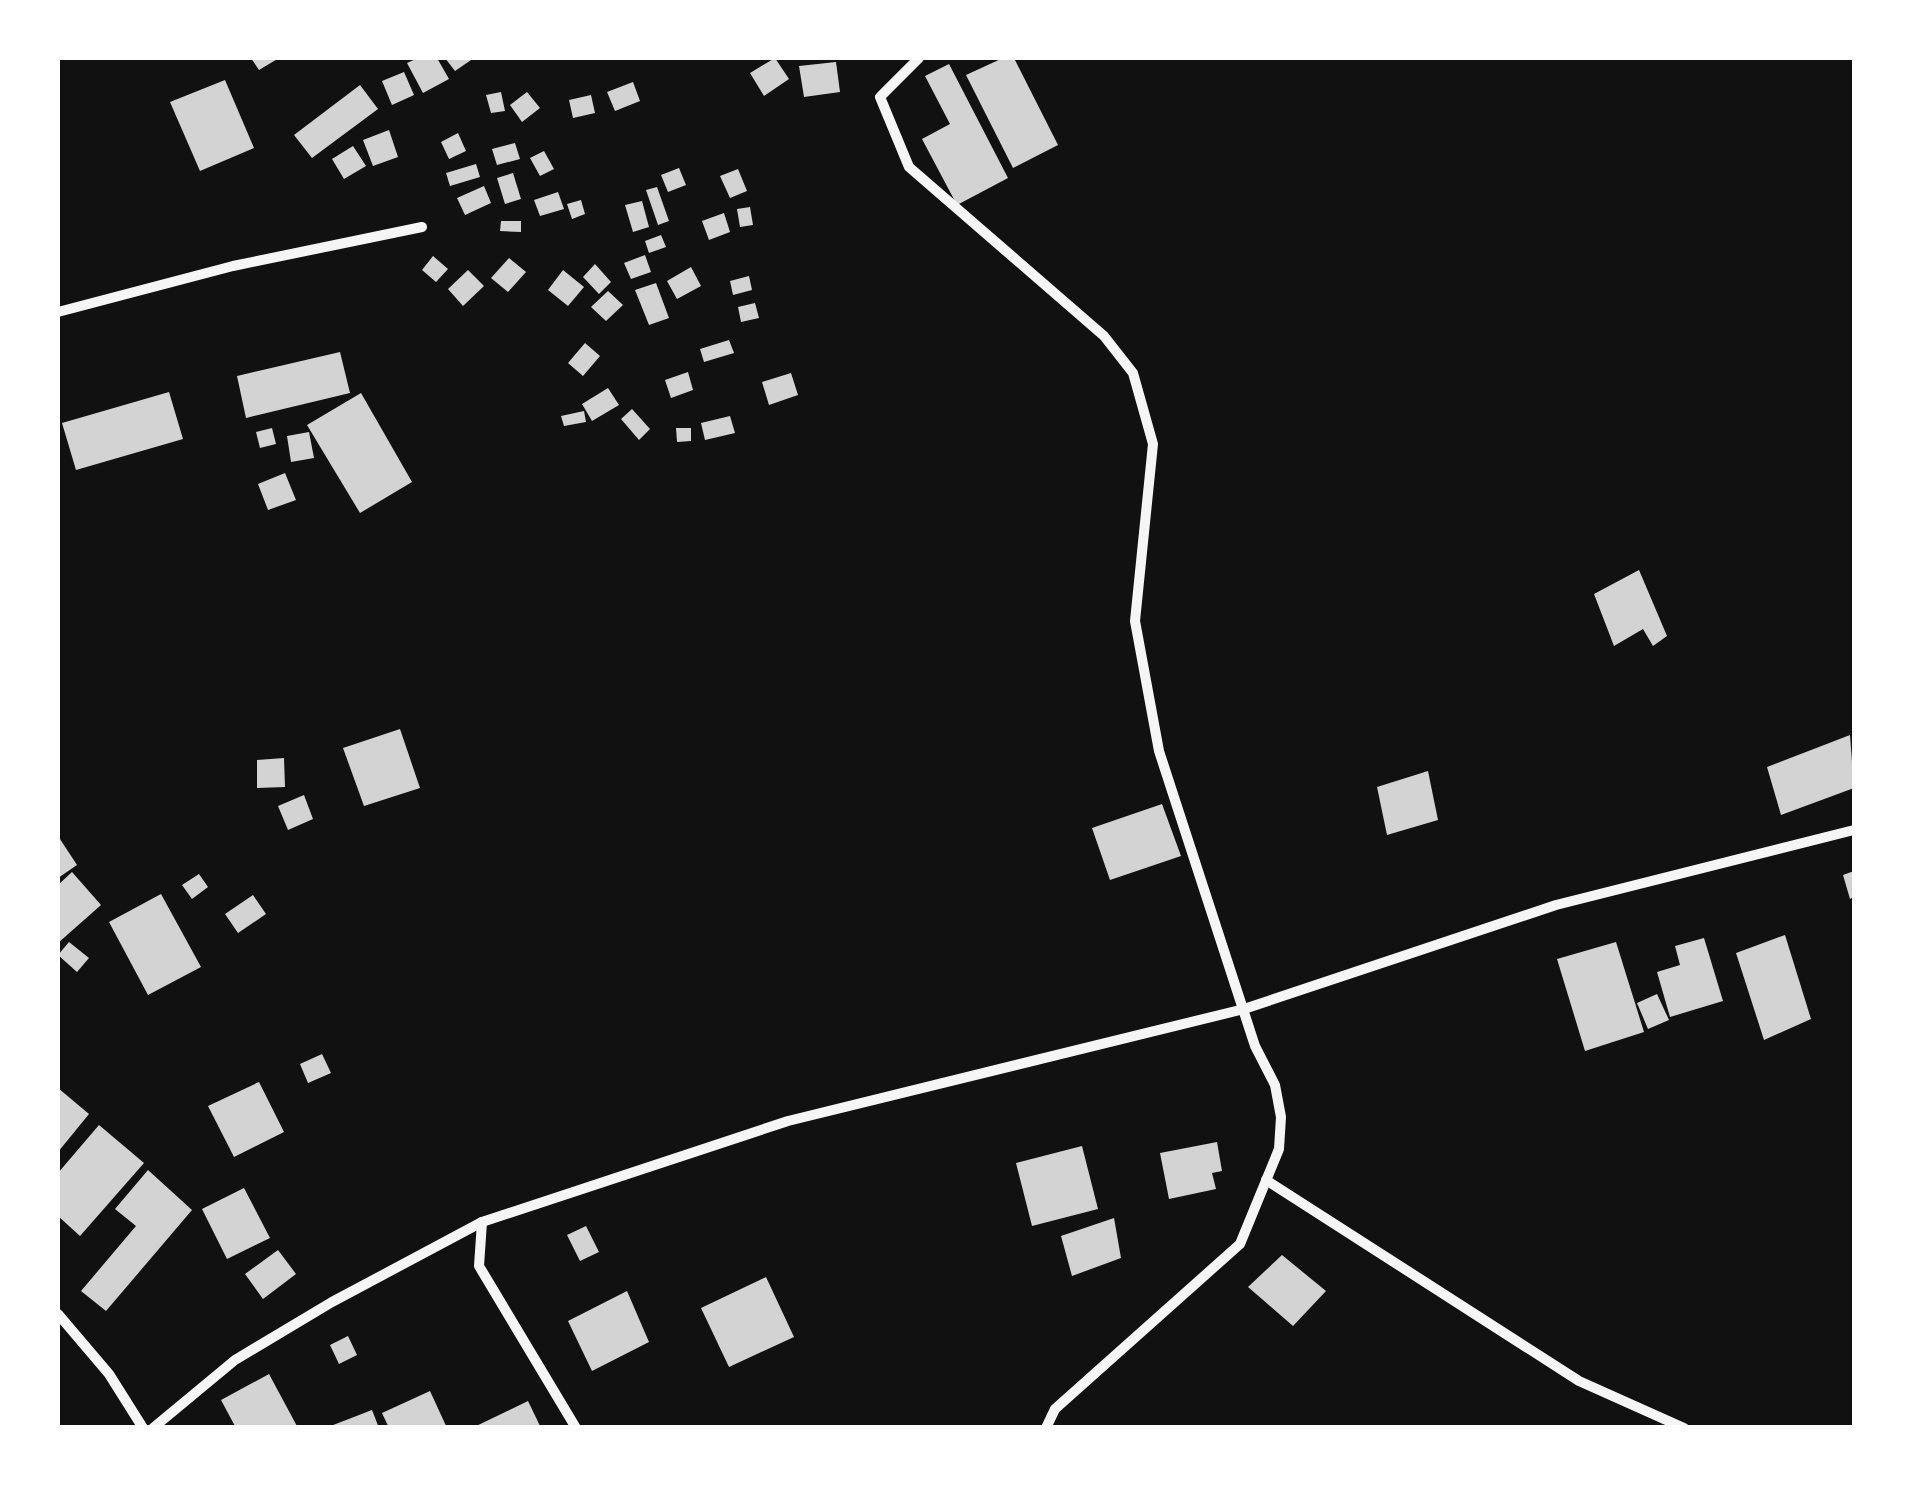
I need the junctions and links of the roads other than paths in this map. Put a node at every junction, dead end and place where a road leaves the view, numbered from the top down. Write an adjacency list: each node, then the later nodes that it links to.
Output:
1 (919, 58): 5 (street)
2 (422, 227): 3 (street)
3 (58, 312)
4 (1854, 830): 5 (street)
5 (1244, 1009): 6 (street); 7 (street)
6 (1266, 1180): 12 (street); 13 (street)
7 (482, 1222): 10 (street); 11 (street)
8 (58, 1314): 9 (street)
9 (143, 1428)
10 (154, 1428)
11 (576, 1428)
12 (1046, 1428)
13 (1684, 1428)

